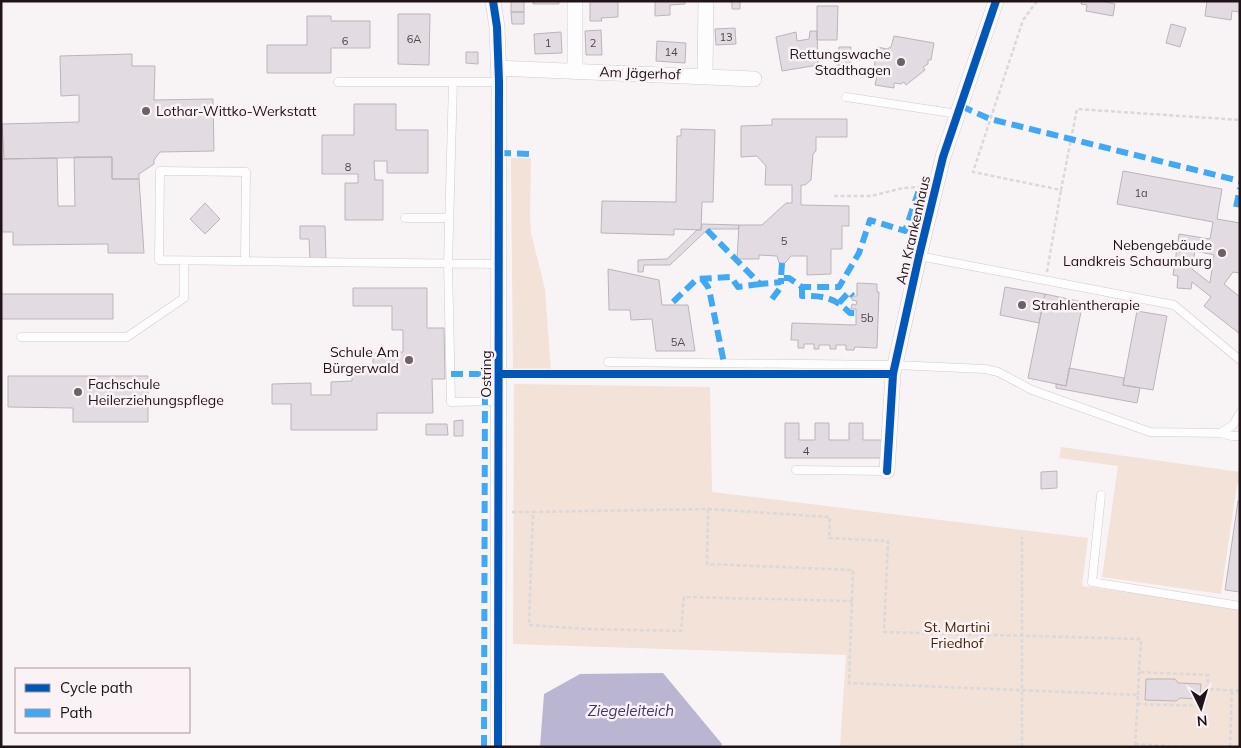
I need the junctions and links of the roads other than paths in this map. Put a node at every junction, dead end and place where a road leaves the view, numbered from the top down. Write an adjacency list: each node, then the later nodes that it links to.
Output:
1 (493, 1): 6 (street, Ostring)
2 (575, 1): 5 (street)
3 (706, 1): 7 (street)
4 (996, 1): 12 (street, Am Krankenhaus)
5 (575, 70): 6 (street, Am Jägerhof); 7 (street, Am Jägerhof)
6 (499, 75): 10 (lane); 19 (street, Ostring)
7 (705, 76): 8 (street, Am Jägerhof)
8 (754, 78)
9 (338, 82): 10 (lane)
10 (453, 82): 14 (lane)
11 (846, 97): 12 (lane)
12 (958, 114): 15 (street, Am Krankenhaus)
13 (405, 218): 14 (lane)
14 (449, 218): 18 (lane)
15 (919, 256): 21 (lane); 23 (street, Am Krankenhaus)
16 (184, 261): 17 (lane); 17 (lane); 20 (lane)
17 (245, 261): 18 (lane)
18 (448, 264): 19 (lane); 24 (lane)
19 (499, 264): 24 (street, Ostring)
20 (21, 337)
21 (1240, 360)
22 (608, 362): 23 (lane)
23 (895, 365): 26 (lane); 29 (street, Am Krankenhaus)
24 (499, 401): 32 (street, Ostring)
25 (1240, 413): 26 (lane)
26 (1220, 433): 27 (lane)
27 (1240, 436)
28 (796, 470): 29 (lane)
29 (887, 471)
30 (1101, 495): 31 (lane)
31 (1240, 606)
32 (498, 747)

